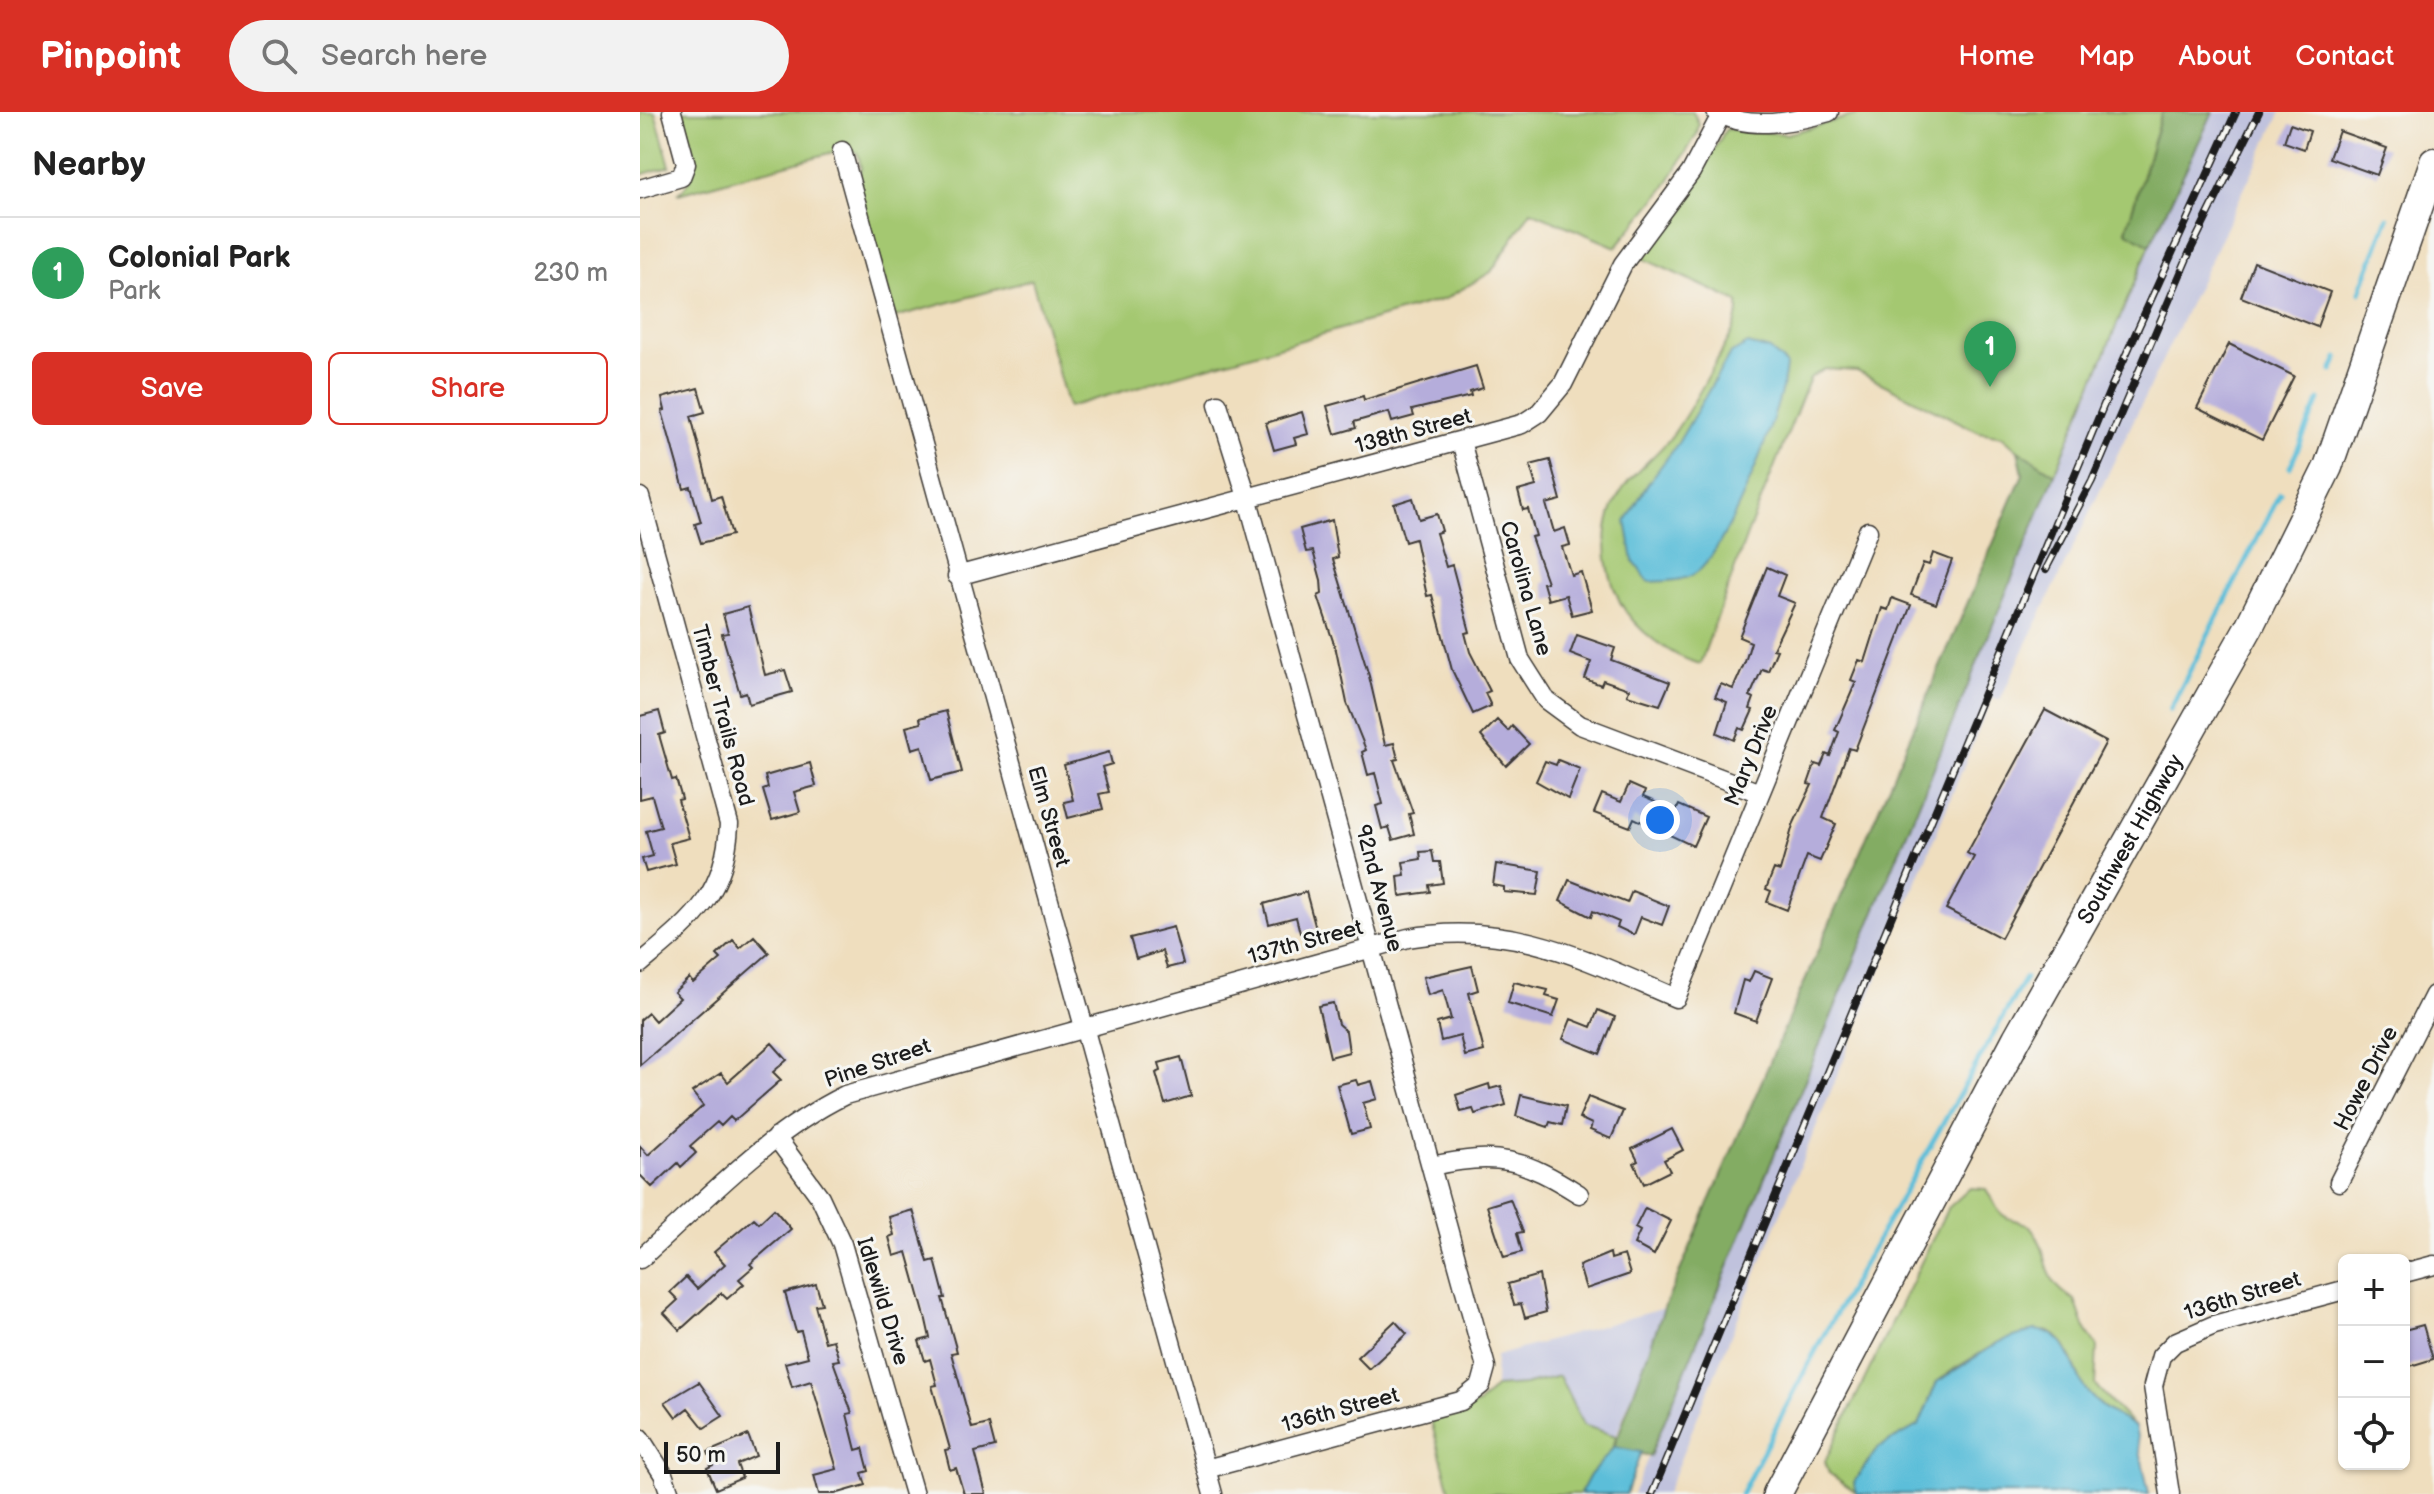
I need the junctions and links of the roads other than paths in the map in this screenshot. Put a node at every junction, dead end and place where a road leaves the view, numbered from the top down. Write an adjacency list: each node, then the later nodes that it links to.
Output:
1 (672, 112): 6 (street)
2 (1829, 112): 3 (street)
3 (1718, 114): 8 (street, 138th Street)
4 (842, 151): 12 (street, Elm Street)
5 (2434, 162): 33 (main road, Southwest Highway)
6 (640, 189)
7 (1218, 404): 10 (street, 92nd Avenue)
8 (1461, 441): 10 (street, 138th Street); 13 (street, Carolina Lane)
9 (640, 497): 15 (street, Timber Trails Road)
10 (1248, 500): 12 (street, 138th Street); 14 (street, 92nd Avenue)
11 (1868, 531): 13 (street, Mary Drive)
12 (957, 576): 18 (street, Elm Street)
13 (1760, 793): 17 (street, Mary Drive)
14 (1371, 948): 17 (street, 137th Street); 18 (street, 137th Street); 20 (street, 92nd Avenue)
15 (640, 964)
16 (2434, 995): 21 (street, Howe Drive)
17 (1676, 998)
18 (1083, 1026): 19 (street, Pine Street); 29 (street, Elm Street)
19 (776, 1137): 23 (street, Pine Street); 31 (street, Idlewild Drive)
20 (1432, 1166): 22 (street); 27 (street, 92nd Avenue)
21 (2339, 1182)
22 (1579, 1194)
23 (640, 1259)
24 (2434, 1265): 25 (street)
25 (2410, 1271)
26 (2338, 1292): 34 (street, 136th Street)
27 (1481, 1385): 29 (street, 136th Street)
28 (640, 1438): 30 (street)
29 (1206, 1469): 32 (street, Elm Street)
30 (670, 1494)
31 (914, 1494)
32 (1213, 1494)
33 (1777, 1494)
34 (2170, 1494)

